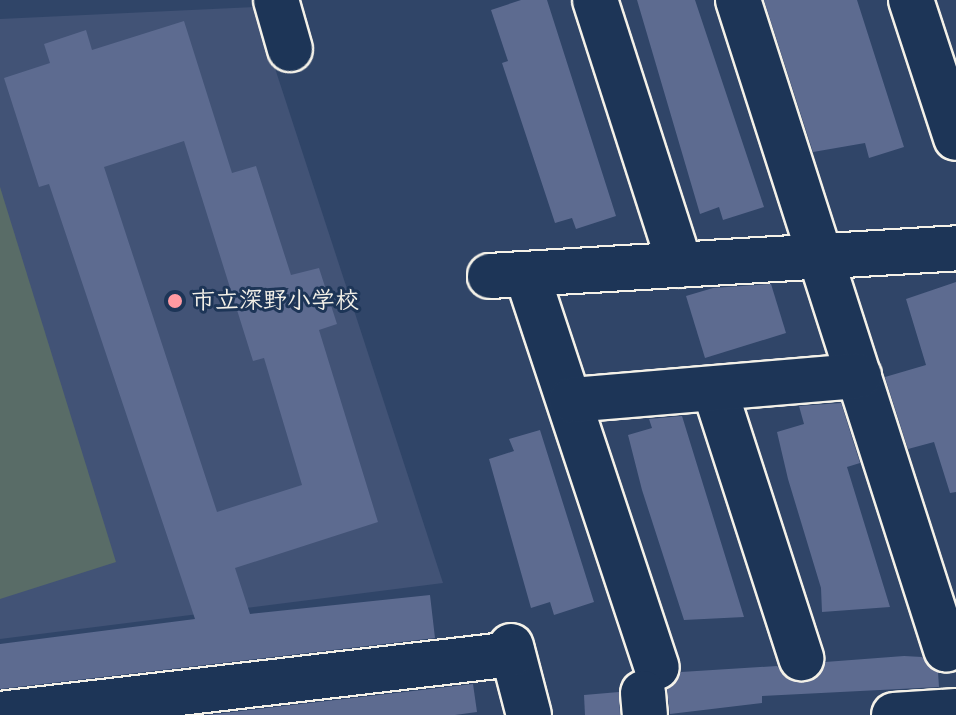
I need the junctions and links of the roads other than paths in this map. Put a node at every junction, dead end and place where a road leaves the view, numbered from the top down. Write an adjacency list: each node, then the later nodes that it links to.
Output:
1 (276, 0): 5 (street)
2 (595, 0): 9 (street)
3 (738, 0): 8 (street)
4 (911, 0): 6 (street)
5 (290, 49)
6 (956, 138)
7 (956, 248): 8 (street)
8 (822, 258): 9 (street); 10 (street)
9 (680, 265): 12 (street)
10 (859, 376): 11 (street); 13 (street)
11 (715, 391): 12 (street); 14 (street)
12 (571, 400): 15 (street)
13 (946, 649)
14 (801, 658)
15 (648, 692)
16 (209, 702): 18 (street); 19 (street)
17 (956, 711): 20 (street)
18 (0, 714)
19 (529, 715)
20 (894, 715)

